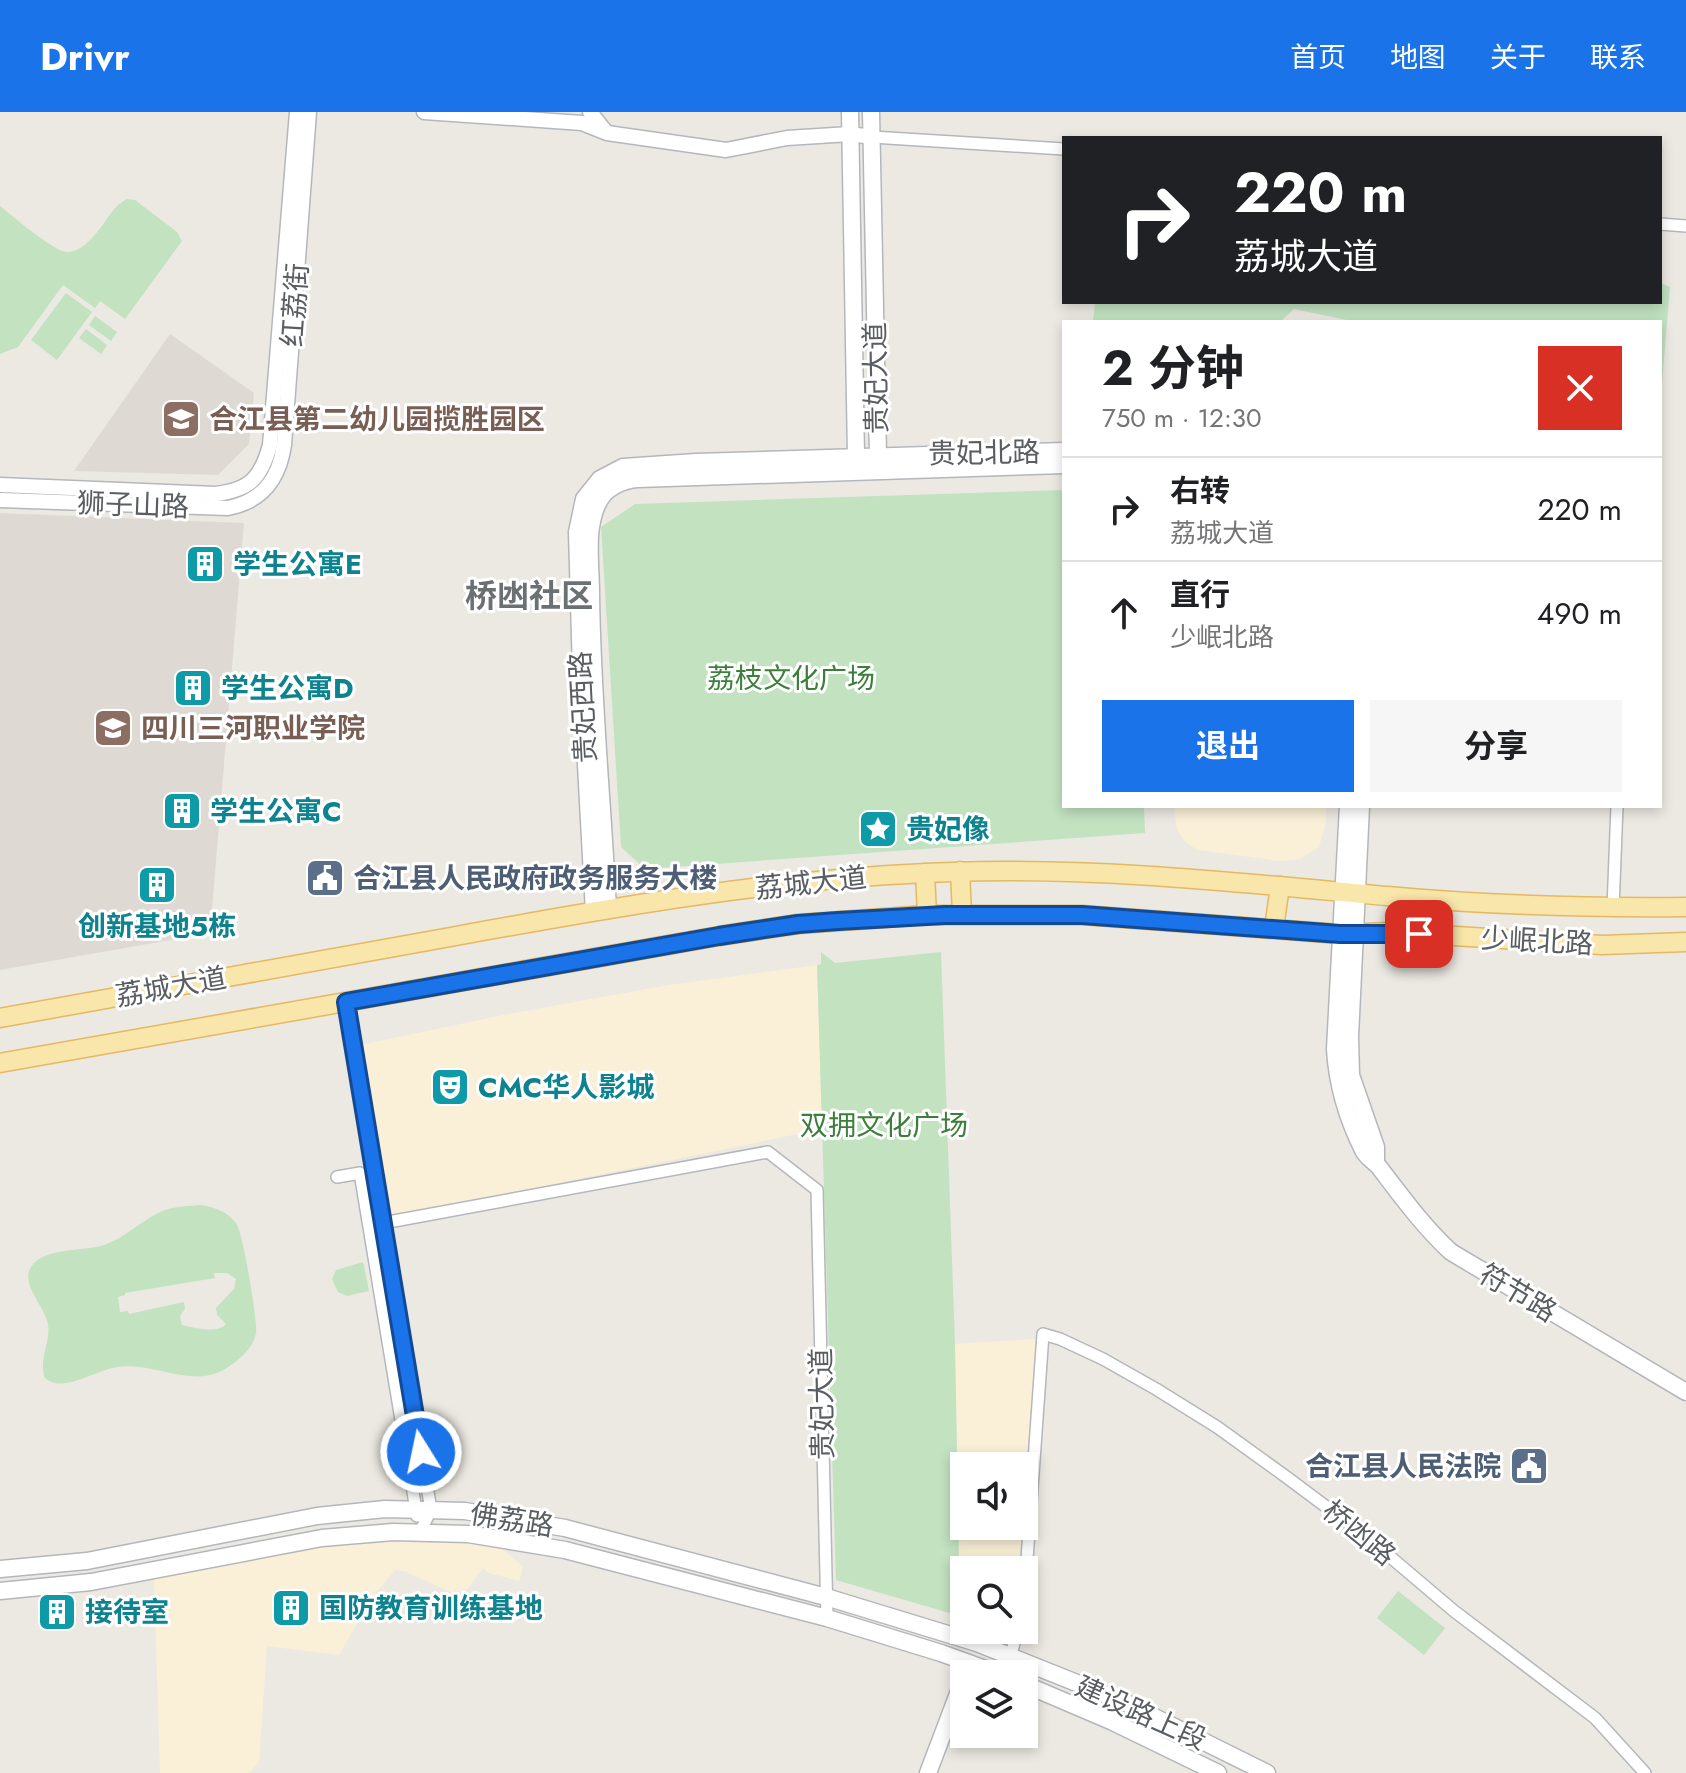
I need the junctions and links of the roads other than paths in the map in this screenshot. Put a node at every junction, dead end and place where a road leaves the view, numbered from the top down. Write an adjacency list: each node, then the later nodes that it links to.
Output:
1 (297, 112): 19 (street, 红荔街)
2 (309, 112): 19 (street, 红荔街)
3 (424, 112): 7 (street)
4 (590, 112): 7 (street)
5 (850, 112): 8 (main road, 贵妃大道)
6 (871, 112): 9 (main road, 贵妃大道)
7 (607, 133): 8 (street)
8 (850, 134): 9 (street); 15 (main road, 贵妃大道)
9 (872, 137): 10 (street); 14 (main road, 贵妃大道)
10 (1062, 149)
11 (1662, 224): 12 (street)
12 (1686, 226)
13 (1062, 451): 14 (main road, 贵妃北路)
14 (878, 455): 15 (main road, 贵妃北路); 17 (main road, 贵妃大道)
15 (856, 456): 17 (main road, 贵妃大道); 30 (main road, 贵妃西路)
16 (1062, 465): 17 (main road, 贵妃北路)
17 (867, 470): 30 (main road, 贵妃西路)
18 (0, 485): 19 (street, 狮子山路)
19 (258, 486): 20 (street, 狮子山路)
20 (0, 500)
21 (1348, 808): 27 (main road, 符节路)
22 (1361, 808): 27 (main road, 符节路)
23 (1617, 808): 29 (street)
24 (960, 871): 25 (main road, 荔城大道); 26 (main road, 荔城大道); 31 (main road)
25 (925, 873): 30 (main road, 荔城大道); 32 (main road)
26 (1280, 886): 27 (main road, 荔城大道); 33 (main road)
27 (1350, 892): 29 (main road, 少岷北路); 34 (main road, 符节路)
28 (1686, 907): 29 (main road, 少岷北路)
29 (1613, 908)
30 (601, 911): 37 (main road, 荔城大道)
31 (962, 914): 32 (main road, 荔城大道); 33 (main road, 荔城大道)
32 (927, 915): 36 (main road, 荔城大道)
33 (1274, 928): 34 (main road, 荔城大道)
34 (1348, 934): 35 (main road, 少岷北路); 41 (main road, 符节路)
35 (1686, 942)
36 (346, 1002): 38 (main road, 荔城大道); 40 (street)
37 (0, 1018)
38 (0, 1063)
39 (337, 1177): 42 (street)
40 (383, 1223): 42 (street); 47 (street, 贵妃大道)
41 (1686, 1392)
42 (423, 1510): 43 (street); 45 (main road, 佛荔路); 47 (main road, 佛荔路)
43 (420, 1532): 46 (main road, 佛荔路); 48 (main road, 佛荔路)
44 (1027, 1556): 60 (street, 桥凼路)
45 (0, 1569)
46 (0, 1591)
47 (826, 1597): 48 (street, 贵妃大道); 49 (main road, 佛荔路)
48 (827, 1618): 54 (main road, 佛荔路)
49 (950, 1635)
50 (980, 1644): 52 (main road, 佛荔路)
51 (1015, 1644): 52 (street)
52 (1012, 1657): 53 (street); 59 (main road, 建设路上段)
53 (1010, 1660)
54 (950, 1665)
55 (1038, 1690): 58 (main road, 建设路上段)
56 (950, 1716): 57 (main road)
57 (928, 1773)
58 (1218, 1773)
59 (1267, 1773)
60 (1645, 1773)

